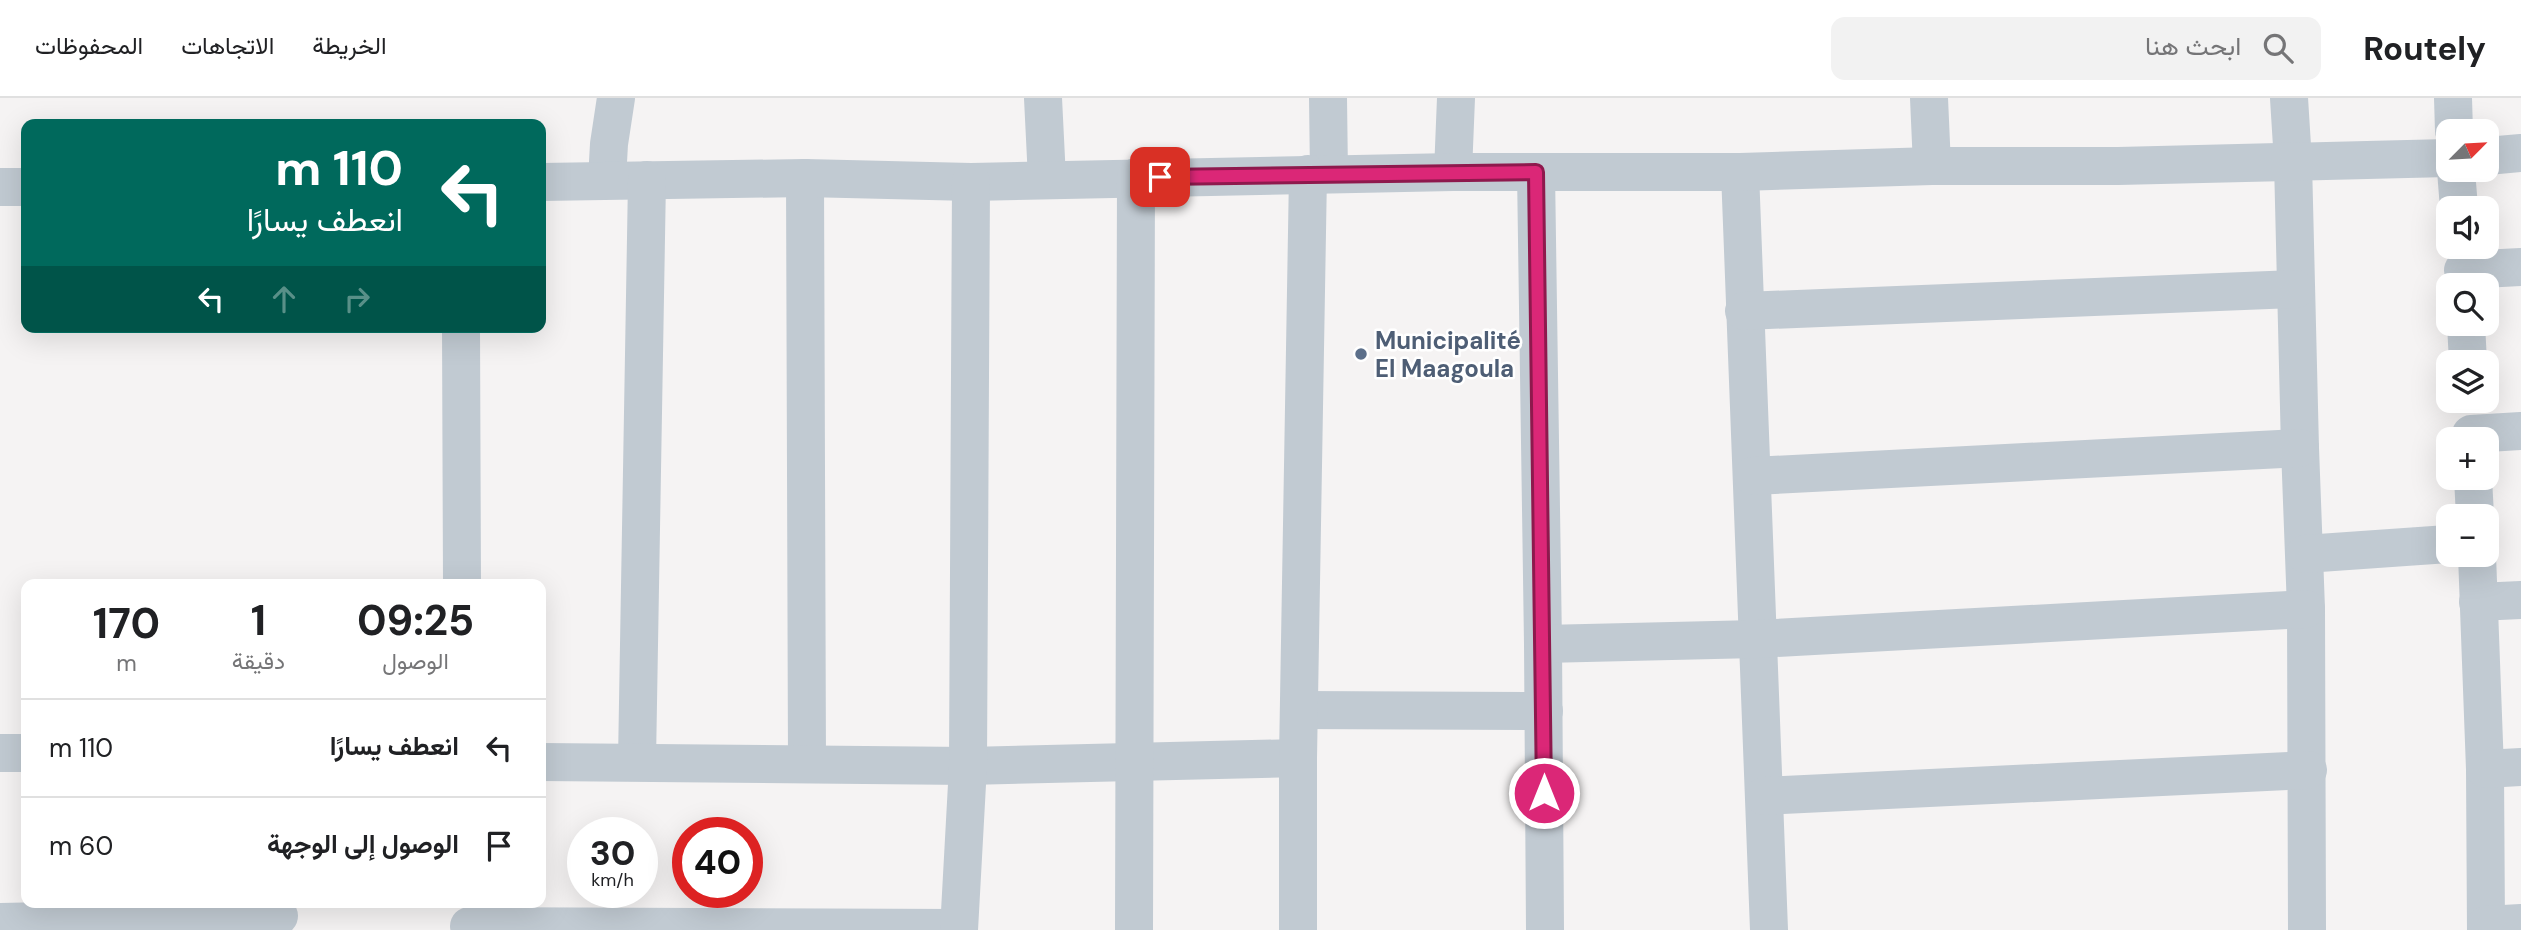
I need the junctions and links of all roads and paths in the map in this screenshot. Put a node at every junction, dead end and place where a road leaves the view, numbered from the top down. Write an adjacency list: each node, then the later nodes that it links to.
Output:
1 (616, 98): 21 (street)
2 (1043, 98): 20 (street)
3 (1328, 98): 17 (street)
4 (1456, 98): 14 (street)
5 (1929, 98): 13 (street)
6 (2289, 98): 12 (street)
7 (2453, 98): 8 (street)
8 (2454, 119)
9 (2521, 153): 10 (street)
10 (2499, 155)
11 (2436, 158): 12 (street)
12 (2293, 162): 13 (street); 29 (street)
13 (1932, 166): 16 (street)
14 (1453, 172): 15 (street); 17 (street)
15 (1536, 172): 16 (street); 44 (street)
16 (1740, 172): 30 (street)
17 (1318, 174): 18 (street); 45 (street)
18 (1136, 177): 20 (street); 53 (street)
19 (805, 178): 22 (street); 24 (street); 52 (street)
20 (1047, 179): 24 (street)
21 (607, 180): 22 (street); 23 (street)
22 (647, 180): 50 (street)
23 (546, 182)
24 (971, 182): 54 (street)
25 (0, 187): 26 (street)
26 (21, 187)
27 (2462, 267): 28 (street)
28 (2521, 267)
29 (2296, 289): 30 (street); 34 (street)
30 (1744, 311): 35 (street)
31 (461, 333): 39 (street)
32 (2471, 425): 33 (street)
33 (2521, 431)
34 (2300, 448): 35 (street); 37 (street)
35 (1753, 476): 43 (street)
36 (2436, 545): 37 (street)
37 (2305, 555): 42 (street)
38 (2477, 567): 41 (street)
39 (462, 579)
40 (2521, 600): 41 (street)
41 (2478, 602): 55 (street)
42 (2306, 609): 43 (street); 56 (street)
43 (1757, 639): 44 (street); 57 (street)
44 (1543, 644): 46 (street)
45 (1298, 710): 46 (street); 49 (street)
46 (1544, 711): 65 (street)
47 (0, 753): 48 (street)
48 (21, 753)
49 (1298, 758): 53 (street); 64 (street)
50 (637, 761): 51 (street); 52 (street)
51 (546, 762)
52 (807, 763): 54 (street)
53 (1134, 763): 54 (street); 63 (street)
54 (968, 766): 62 (street)
55 (2503, 768): 61 (street)
56 (2308, 770): 57 (street); 67 (street)
57 (1764, 796): 66 (street)
58 (279, 916): 60 (street)
59 (469, 920): 62 (street)
60 (0, 922)
61 (2498, 926)
62 (959, 929)
63 (1135, 930)
64 (1298, 930)
65 (1545, 930)
66 (1769, 930)
67 (2307, 930)

